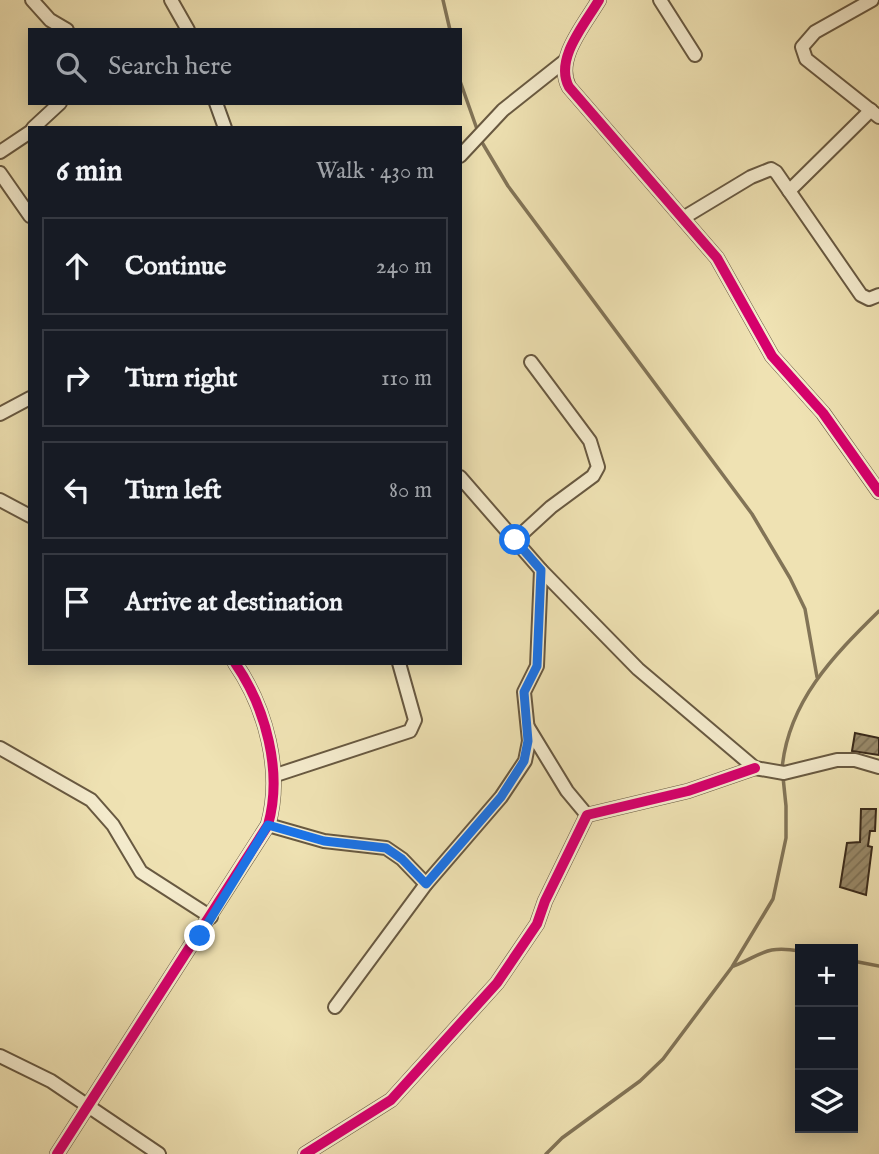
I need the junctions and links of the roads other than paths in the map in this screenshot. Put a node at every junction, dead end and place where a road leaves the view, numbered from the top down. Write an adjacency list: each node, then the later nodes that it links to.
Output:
1 (32, 0): 6 (street)
2 (171, 0): 7 (street)
3 (599, 0): 9 (street)
4 (660, 0): 8 (street)
5 (864, 2): 12 (street)
6 (64, 28)
7 (185, 28)
8 (695, 55)
9 (566, 60): 17 (street); 21 (street)
10 (58, 105): 13 (street)
11 (217, 105): 14 (street)
12 (875, 114): 19 (street)
13 (35, 126)
14 (224, 126)
15 (28, 133): 16 (street)
16 (0, 152)
17 (462, 154)
18 (0, 173): 20 (street)
19 (789, 191): 21 (street); 22 (street)
20 (28, 213)
21 (684, 218): 27 (street)
22 (879, 295)
23 (531, 362): 30 (street)
24 (28, 399): 25 (street)
25 (0, 414)
26 (462, 479): 30 (street)
27 (879, 492)
28 (0, 500): 29 (street)
29 (28, 515)
30 (515, 540): 31 (street)
31 (541, 570): 34 (street); 37 (street)
32 (236, 665): 38 (street)
33 (400, 665): 38 (street)
34 (527, 727): 39 (street); 41 (street)
35 (0, 748): 42 (street)
36 (879, 766): 37 (street)
37 (755, 768): 39 (street)
38 (276, 775): 40 (street)
39 (587, 815): 48 (street)
40 (268, 825): 41 (street); 42 (street)
41 (426, 884): 43 (street)
42 (211, 917): 45 (street)
43 (335, 1007)
44 (0, 1056): 45 (street)
45 (89, 1106): 46 (street); 47 (street)
46 (57, 1154)
47 (159, 1154)
48 (305, 1154)

